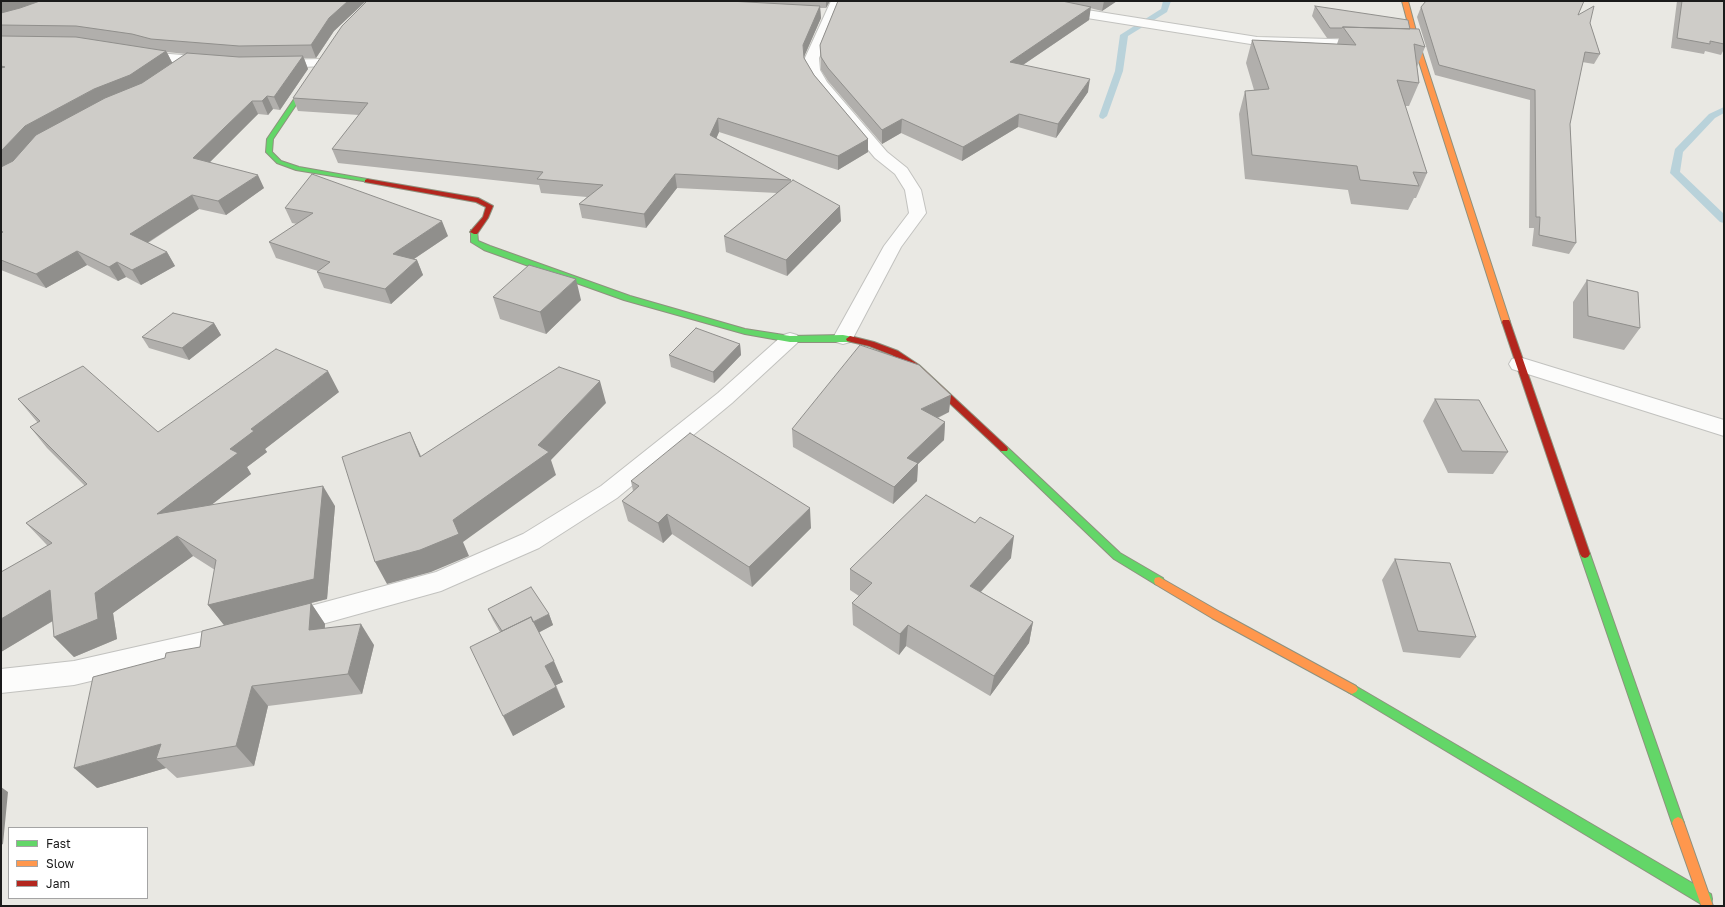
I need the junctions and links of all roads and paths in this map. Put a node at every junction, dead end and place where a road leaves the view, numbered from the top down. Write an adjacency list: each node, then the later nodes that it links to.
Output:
1 (1030, 1): 4 (street)
2 (1405, 1): 6 (street)
3 (828, 10): 13 (street)
4 (1379, 45)
5 (1402, 45): 6 (street)
6 (1417, 46): 15 (street)
7 (130, 51): 8 (street)
8 (190, 60): 10 (street); 12 (street)
9 (322, 60): 11 (street); 14 (street)
10 (221, 62)
11 (260, 64)
12 (170, 74)
13 (843, 338): 14 (street); 20 (street)
14 (790, 339): 17 (street)
15 (1519, 364): 16 (street); 20 (street)
16 (1724, 428)
17 (271, 627)
18 (248, 633): 19 (street)
19 (1, 682)
20 (1707, 902)

